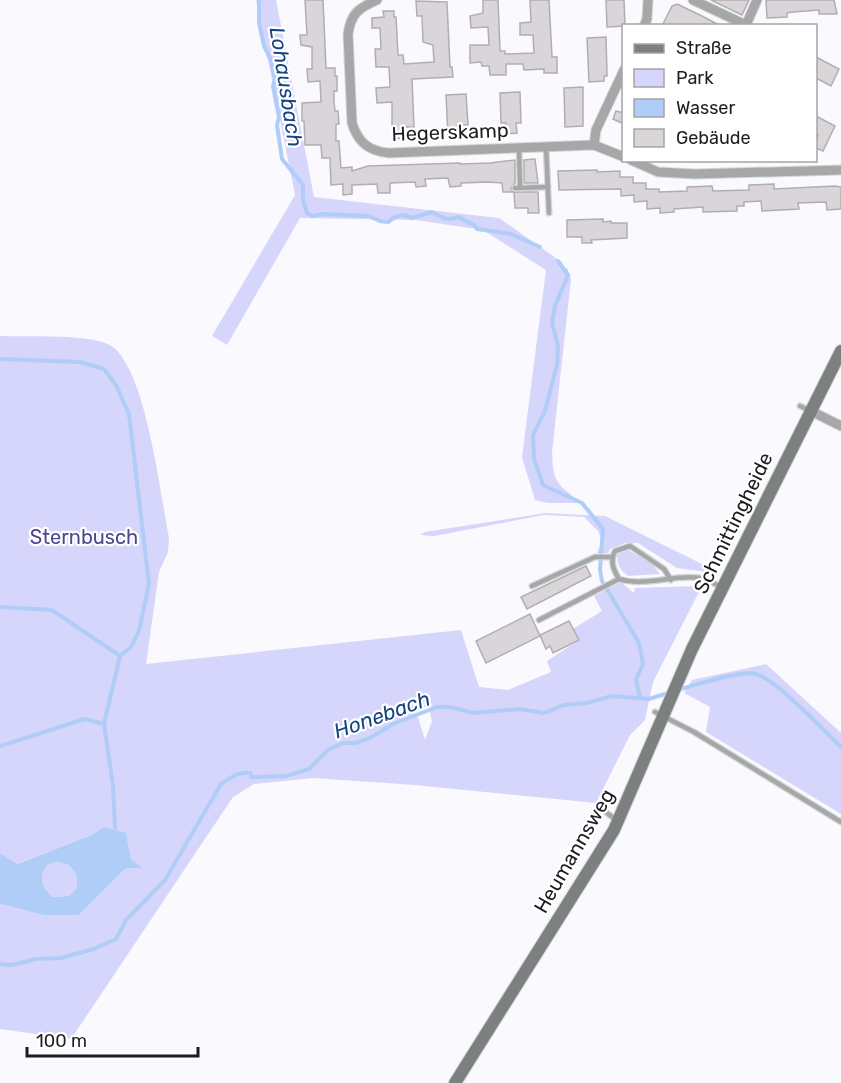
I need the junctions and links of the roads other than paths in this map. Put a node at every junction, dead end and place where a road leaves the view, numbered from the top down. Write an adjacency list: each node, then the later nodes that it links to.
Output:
1 (377, 0): 11 (street, Hegerskamp)
2 (648, 0): 5 (street)
3 (693, 0): 6 (street)
4 (757, 0): 7 (street)
5 (645, 24)
6 (745, 24)
7 (747, 24)
8 (622, 74): 9 (street)
9 (594, 145): 10 (street, Hegerskamp); 12 (street, Hegerskamp)
10 (546, 146): 11 (street, Hegerskamp); 16 (lane)
11 (519, 148): 15 (lane)
12 (622, 156)
13 (636, 162): 14 (street)
14 (841, 170)
15 (520, 185)
16 (548, 187): 17 (lane); 18 (lane)
17 (514, 188)
18 (549, 213)
19 (841, 351): 20 (street, Schmittingheide)
20 (805, 408): 21 (street); 26 (street, Schmittingheide)
21 (841, 426)
22 (610, 558): 23 (lane); 24 (lane); 25 (lane)
23 (616, 580): 24 (lane); 27 (lane)
24 (671, 580): 26 (lane)
25 (532, 586)
26 (723, 588): 28 (street, Schmittingheide)
27 (539, 620)
28 (663, 711): 30 (street, Heumannsweg); 31 (lane)
29 (602, 808): 30 (lane)
30 (618, 822): 32 (street, Heumannsweg)
31 (841, 822)
32 (455, 1083)

